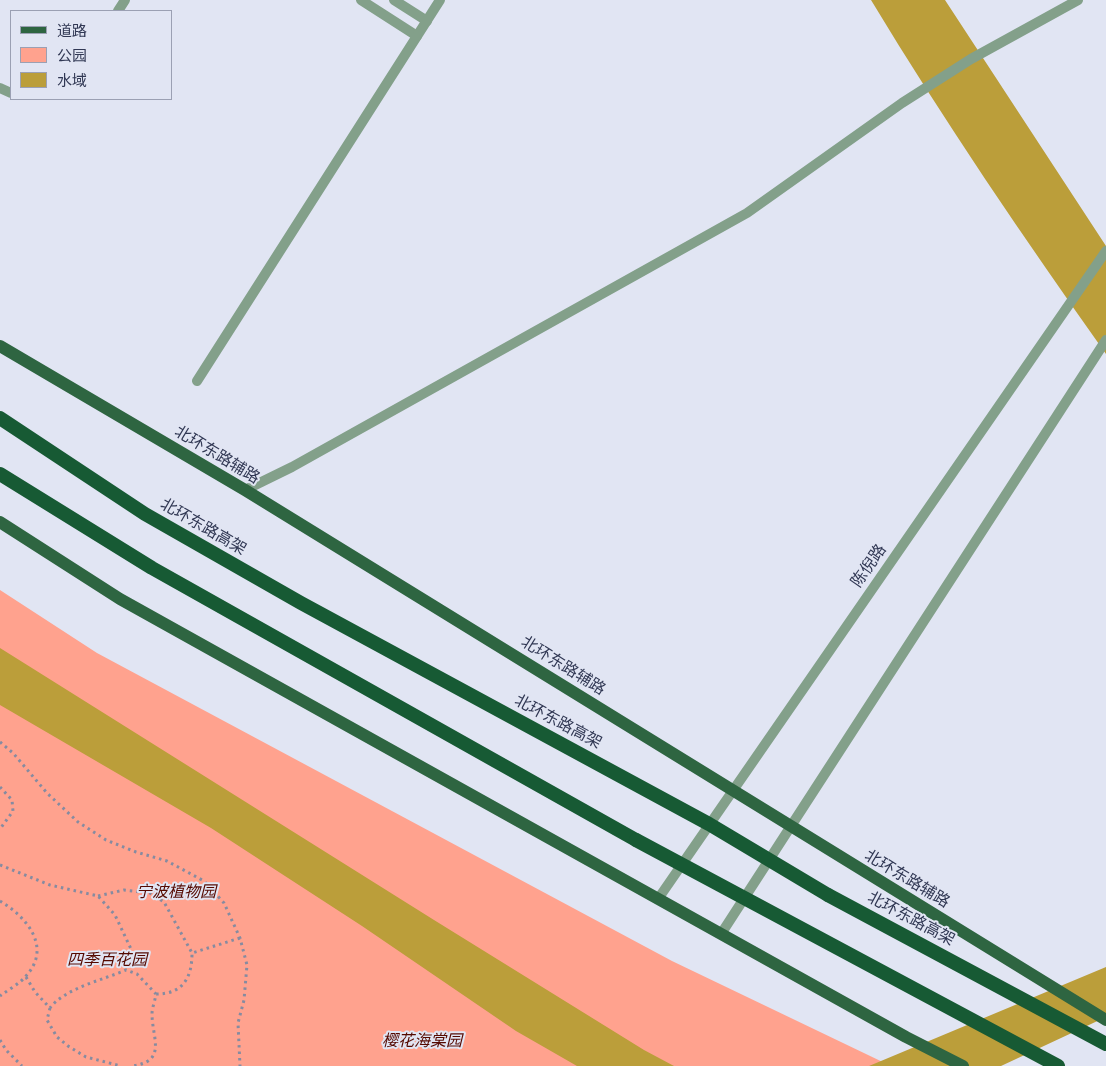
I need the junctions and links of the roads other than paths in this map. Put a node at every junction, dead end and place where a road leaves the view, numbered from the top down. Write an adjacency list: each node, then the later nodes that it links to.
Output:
1 (360, 0): 6 (street)
2 (394, 0): 5 (street)
3 (440, 0): 5 (street)
4 (1078, 0): 13 (street)
5 (426, 21): 6 (street)
6 (417, 36): 10 (street)
7 (1106, 252): 15 (street, 陈倪路)
8 (1106, 340): 16 (street)
9 (0, 346): 13 (main road, 北环东路辅路)
10 (197, 381)
11 (0, 418): 20 (highway, 北环东路高架, bridge)
12 (0, 474): 22 (highway, bridge)
13 (245, 490): 15 (main road, 北环东路辅路)
14 (0, 522): 17 (main road)
15 (733, 789): 16 (main road, 北环东路辅路); 17 (street, 陈倪路)
16 (790, 827): 18 (street); 19 (main road, 北环东路辅路)
17 (658, 899): 18 (main road)
18 (721, 934): 21 (main road)
19 (1106, 1020)
20 (1106, 1044)
21 (963, 1066)
22 (1058, 1066)

